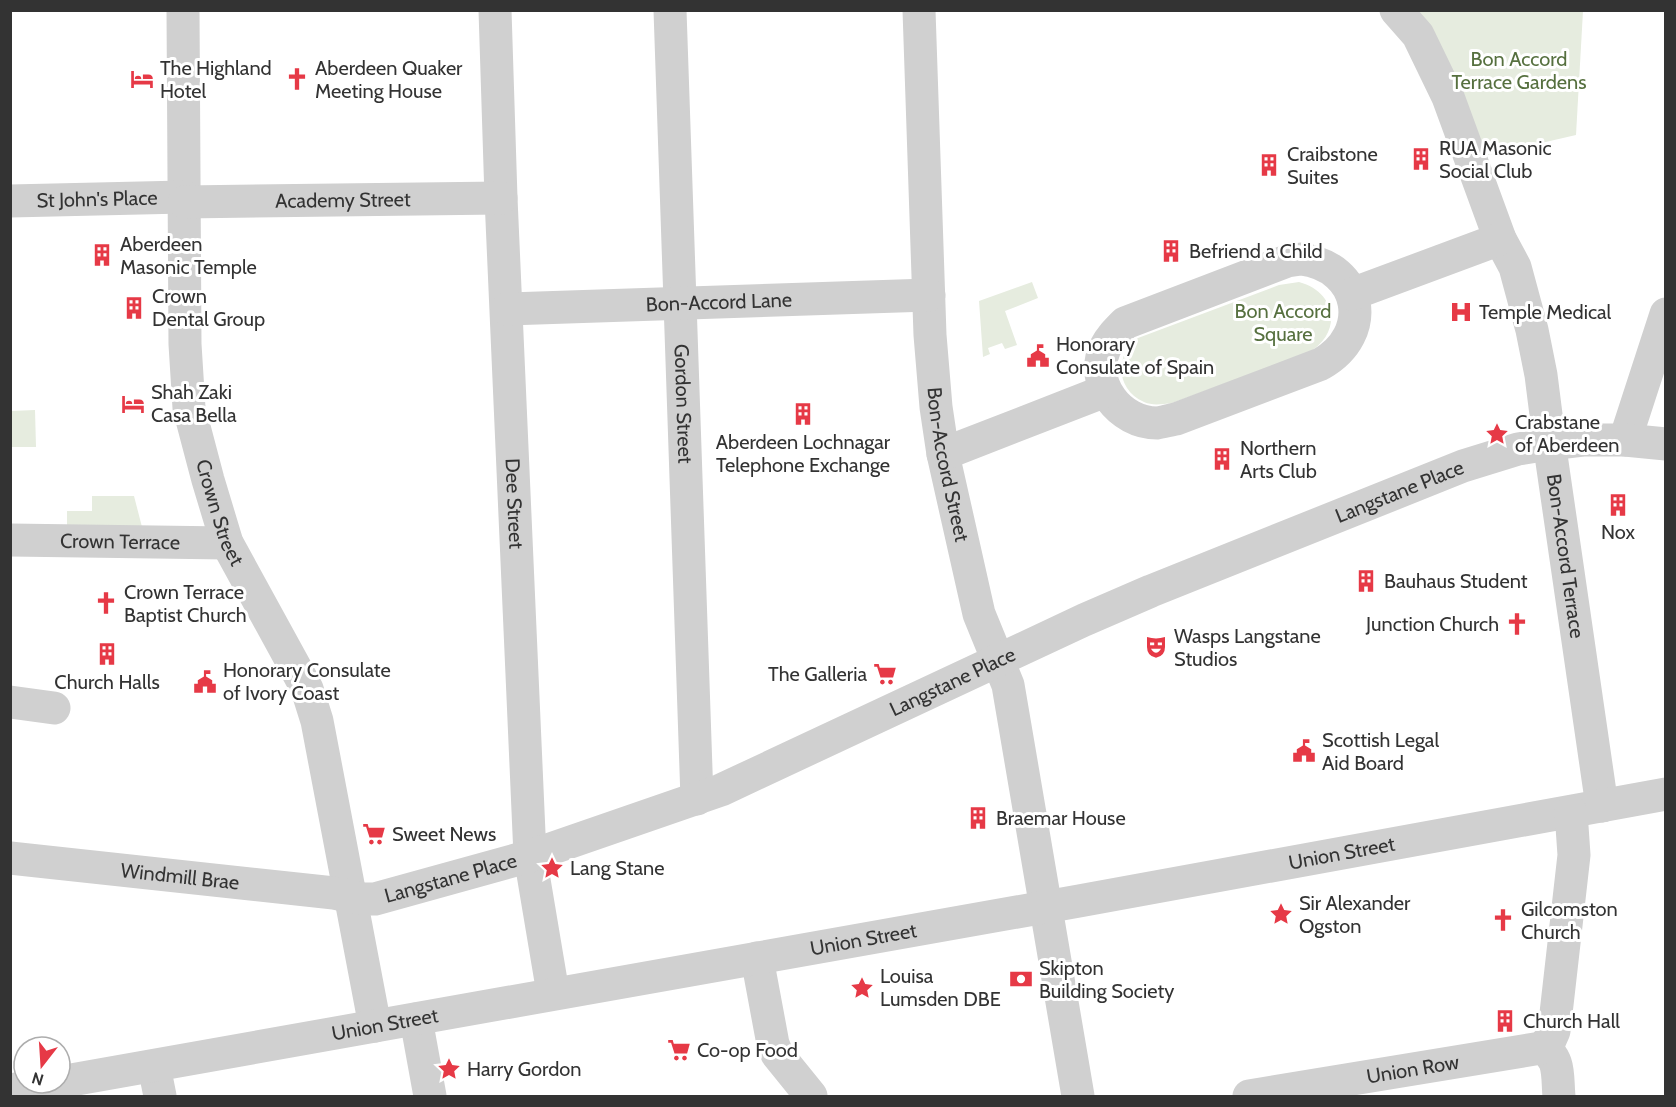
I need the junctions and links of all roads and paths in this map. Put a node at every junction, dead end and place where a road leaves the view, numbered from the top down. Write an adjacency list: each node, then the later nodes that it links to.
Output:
1 (183, 10): 7 (street, Crown Street)
2 (495, 10): 6 (street, Dee Street)
3 (670, 10): 12 (street, Gordon Street)
4 (919, 10): 11 (street, Bon-Accord Street)
5 (1396, 10): 9 (street, Bon-Accord Terrace)
6 (501, 198): 7 (street, Academy Street); 13 (street, Dee Street)
7 (184, 199): 8 (street, St John's Place); 21 (street, Crown Street)
8 (10, 201)
9 (1500, 239): 10 (street); 17 (street, Bon-Accord Terrace)
10 (1352, 294): 15 (street); 15 (street)
11 (929, 295): 12 (street, Bon-Accord Lane); 19 (street, Bon-Accord Street)
12 (681, 303): 13 (street, Bon-Accord Lane); 26 (street, Gordon Street)
13 (507, 309): 29 (street, Dee Street)
14 (1665, 314): 16 (street)
15 (1105, 391): 19 (street)
16 (1625, 440): 17 (street, Langstane Place); 18 (street, Langstane Place)
17 (1549, 444): 22 (street, Langstane Place); 27 (street, Bon-Accord Terrace)
18 (1665, 444)
19 (943, 454): 22 (street, Bon-Accord Street)
20 (10, 540): 21 (street, Crown Terrace)
21 (227, 543): 31 (street, Crown Street)
22 (998, 660): 26 (street, Langstane Place); 32 (street, Bon-Accord Street)
23 (10, 702): 24 (street)
24 (54, 708)
25 (1665, 794): 27 (street, Union Street)
26 (697, 799): 29 (street, Langstane Place)
27 (1602, 806): 28 (street, Union Street)
28 (1570, 812): 32 (street, Union Street); 37 (street)
29 (530, 856): 31 (street, Langstane Place); 34 (street, Dee Street)
30 (10, 858): 31 (street, Windmill Brae)
31 (351, 896): 36 (street, Crown Street)
32 (1046, 907): 33 (street, Union Street); 42 (street)
33 (757, 958): 34 (street, Union Street); 41 (street)
34 (553, 993): 35 (street, Union Street)
35 (416, 1019): 36 (street, Union Street); 40 (street)
36 (375, 1026): 38 (street, Union Street)
37 (1541, 1048): 43 (street, Union Row); 44 (street)
38 (157, 1081): 39 (street, Union Street)
39 (72, 1082)
40 (430, 1096)
41 (811, 1096)
42 (1077, 1096)
43 (1249, 1096)
44 (1559, 1096)

